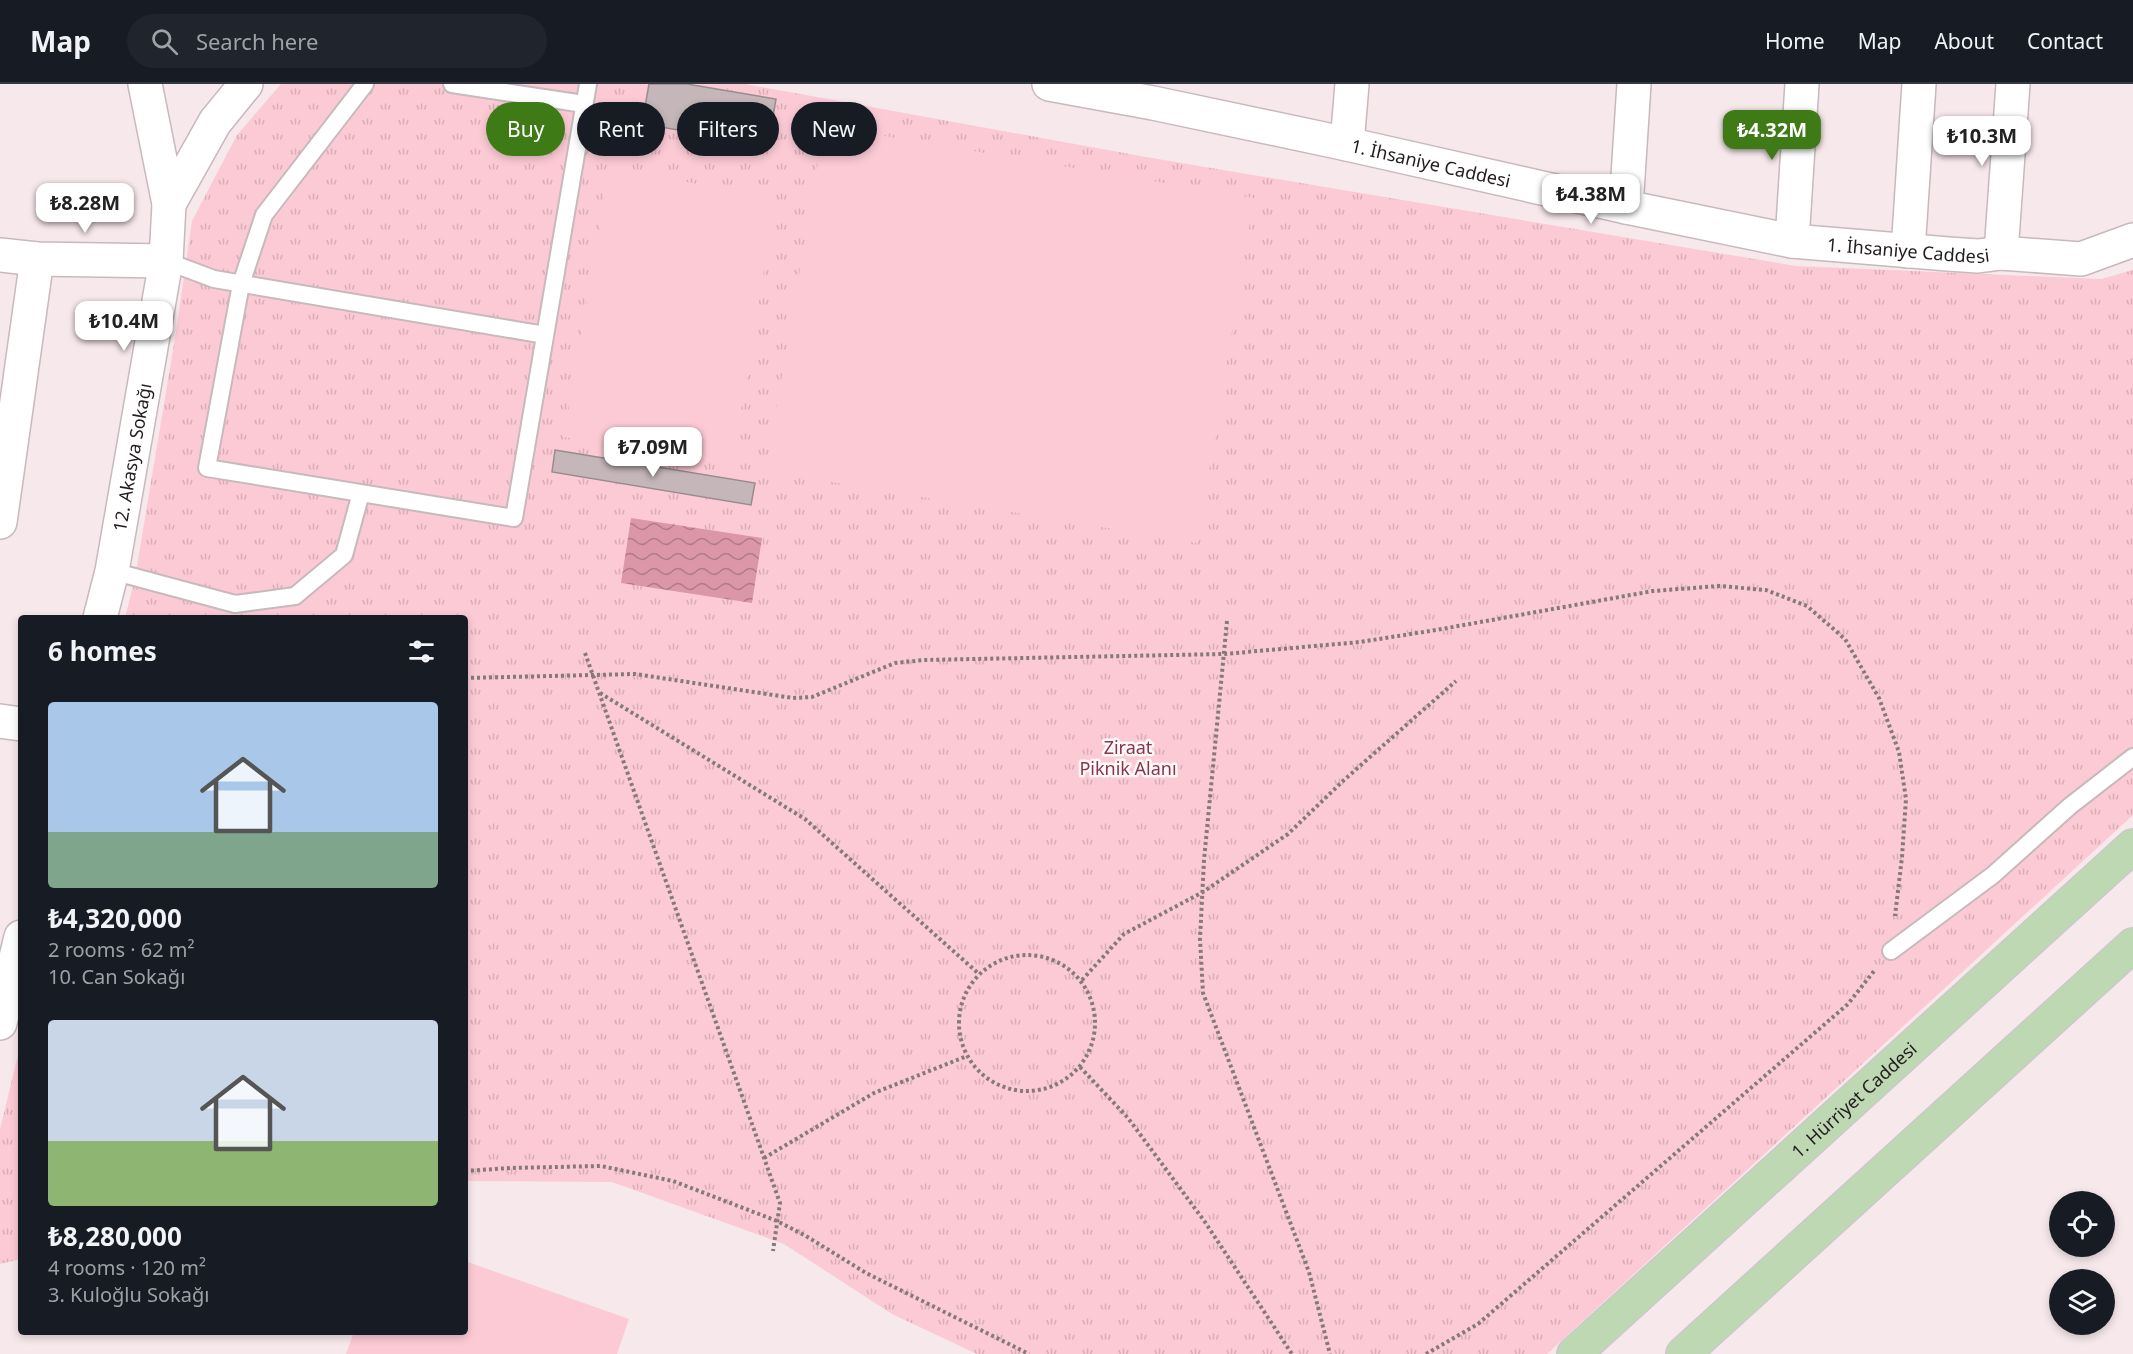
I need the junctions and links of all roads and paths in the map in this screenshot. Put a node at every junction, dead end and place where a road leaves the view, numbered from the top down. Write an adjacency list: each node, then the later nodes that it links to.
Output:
1 (145, 84): 17 (street, 12. Akasya Sokağı)
2 (246, 84): 17 (street)
3 (366, 84): 26 (lane)
4 (452, 84): 14 (lane)
5 (588, 84): 13 (lane)
6 (1048, 84): 12 (street, 1. İhsaniye Caddesi)
7 (1352, 84): 15 (street)
8 (1634, 84): 18 (street)
9 (1802, 84): 20 (street)
10 (1919, 84): 21 (street)
11 (2013, 84): 22 (street)
12 (1154, 94): 15 (street, 1. İhsaniye Caddesi)
13 (584, 102)
14 (577, 103)
15 (1347, 144): 18 (street, 1. İhsaniye Caddesi)
16 (577, 145): 27 (lane)
17 (169, 204): 25 (street, 12. Akasya Sokağı)
18 (1626, 207): 20 (street, 1. İhsaniye Caddesi)
19 (2133, 240): 22 (street, 1. İhsaniye Caddesi)
20 (1792, 241): 21 (street, 1. İhsaniye Caddesi)
21 (1908, 251): 22 (street, 1. İhsaniye Caddesi)
22 (2001, 253)
23 (0, 255): 24 (street)
24 (37, 259): 25 (street); 29 (street)
25 (166, 261): 26 (lane); 30 (street, 12. Akasya Sokağı)
26 (241, 284): 27 (lane); 28 (lane)
27 (545, 335): 28 (lane)
28 (361, 493): 30 (lane)
29 (0, 522)
30 (112, 571): 31 (street, 12. Akasya Sokağı)
31 (101, 615)
32 (1227, 621): 34 (path)
33 (585, 653): 35 (path)
34 (1224, 654): 35 (path); 43 (path); 46 (path)
35 (593, 675): 36 (path); 38 (path)
36 (468, 678)
37 (1456, 681): 43 (path)
38 (599, 692): 47 (path); 52 (path)
39 (0, 720): 40 (street)
40 (18, 723)
41 (2133, 756): 46 (lane)
42 (2133, 846): 60 (main road, 1. Hürriyet Caddesi)
43 (1203, 892): 48 (path); 58 (path)
44 (2133, 945): 61 (main road)
45 (18, 949): 49 (street)
46 (1891, 951): 59 (path)
47 (979, 974): 48 (path); 50 (path)
48 (1082, 981): 51 (path)
49 (0, 1023)
50 (967, 1056): 51 (path); 52 (path)
51 (1080, 1067): 57 (path)
52 (764, 1158): 54 (path)
53 (468, 1171): 54 (path)
54 (777, 1221): 55 (path); 56 (path)
55 (773, 1251)
56 (1029, 1354)
57 (1292, 1354)
58 (1330, 1354)
59 (1426, 1354)
60 (1574, 1354)
61 (1683, 1354)

